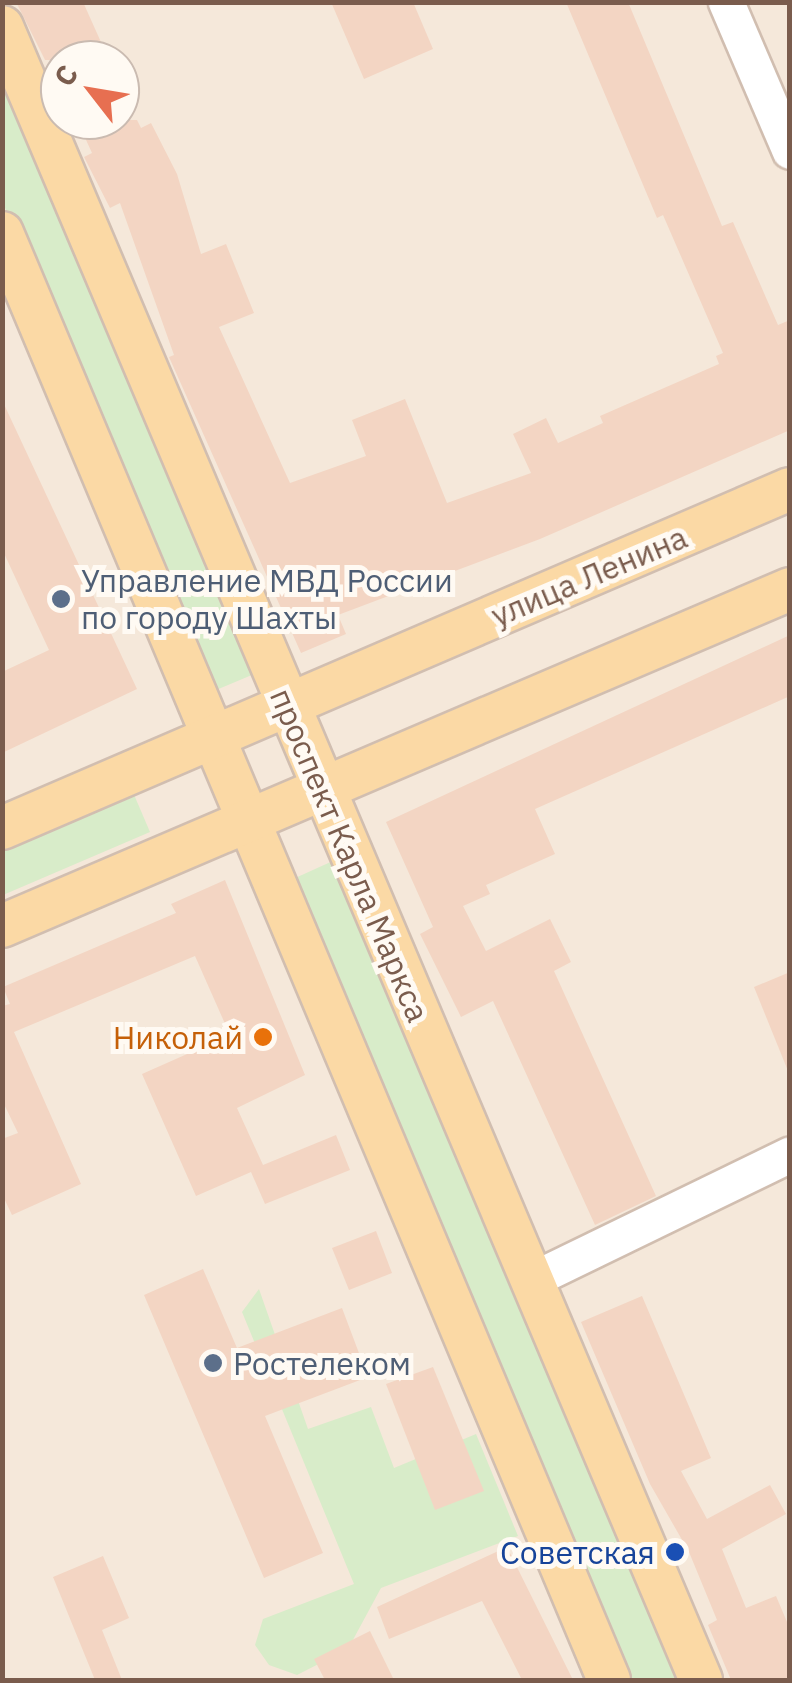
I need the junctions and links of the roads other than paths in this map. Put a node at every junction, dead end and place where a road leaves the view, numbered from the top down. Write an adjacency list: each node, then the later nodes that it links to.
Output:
1 (726, 2): 3 (street)
2 (2, 27): 7 (main road, проспект Карла Маркса)
3 (790, 152)
4 (2, 232): 8 (main road)
5 (790, 489): 7 (main road, улица Ленина)
6 (790, 589): 9 (main road)
7 (286, 706): 8 (main road, улица Ленина); 9 (main road, проспект Карла Маркса)
8 (214, 738): 10 (main road); 11 (main road, улица Ленина)
9 (322, 790): 10 (main road); 14 (main road, проспект Карла Маркса)
10 (248, 820): 12 (main road); 15 (main road)
11 (2, 828)
12 (2, 926)
13 (789, 1155): 14 (street)
14 (532, 1280): 16 (main road, проспект Карла Маркса)
15 (609, 1680)
16 (701, 1680)

